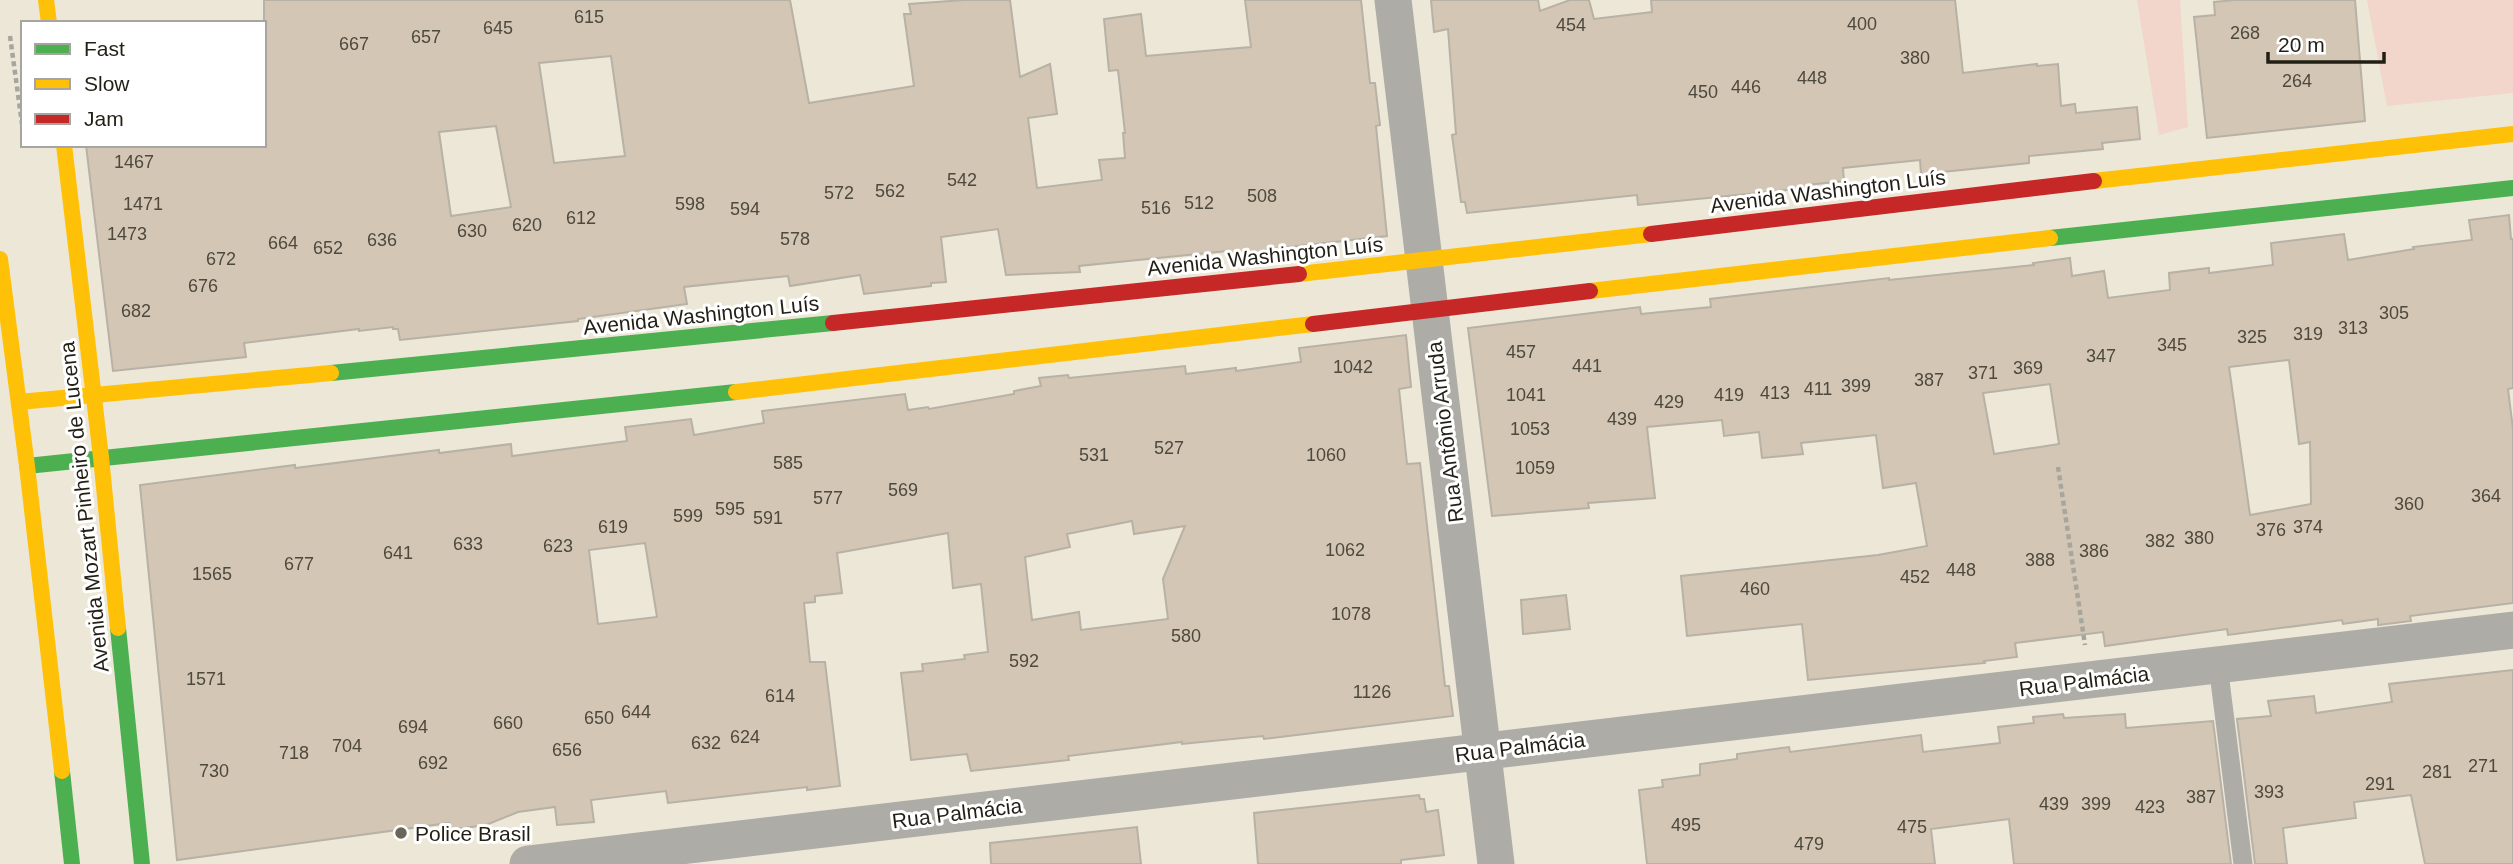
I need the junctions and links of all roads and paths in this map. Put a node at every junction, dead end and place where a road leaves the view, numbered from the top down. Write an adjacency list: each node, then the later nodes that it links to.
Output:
1 (46, 0): 3 (street)
2 (1393, 0): 9 (street, Rua Antônio Arruda)
3 (49, 21)
4 (9, 26): 5 (path)
5 (21, 116)
6 (2513, 134): 9 (street, Avenida Washington Luís)
7 (64, 147): 14 (street, Avenida Mozart Pinheiro de Lucena)
8 (2513, 188): 11 (street)
9 (1425, 261): 11 (street, Rua Antônio Arruda); 12 (street, Avenida Washington Luís)
10 (1, 268): 15 (street)
11 (1430, 310): 16 (street); 22 (street, Rua Antônio Arruda)
12 (866, 318): 13 (street); 14 (street, Avenida Washington Luís)
13 (869, 341)
14 (94, 397): 15 (street, Avenida Washington Luís); 16 (street, Avenida Mozart Pinheiro de Lucena)
15 (19, 402): 17 (street)
16 (101, 457): 17 (street); 24 (street, Avenida Mozart Pinheiro de Lucena)
17 (26, 466): 23 (street)
18 (2058, 467): 21 (path)
19 (2513, 631): 20 (street, Rua Palmácia)
20 (2218, 665): 21 (street, Rua Palmácia); 27 (lane)
21 (2090, 680): 22 (street, Rua Palmácia)
22 (1483, 751): 25 (street, Rua Palmácia); 26 (street, Rua Antônio Arruda)
23 (72, 864)
24 (142, 864)
25 (528, 864)
26 (1496, 864)
27 (2243, 864)

